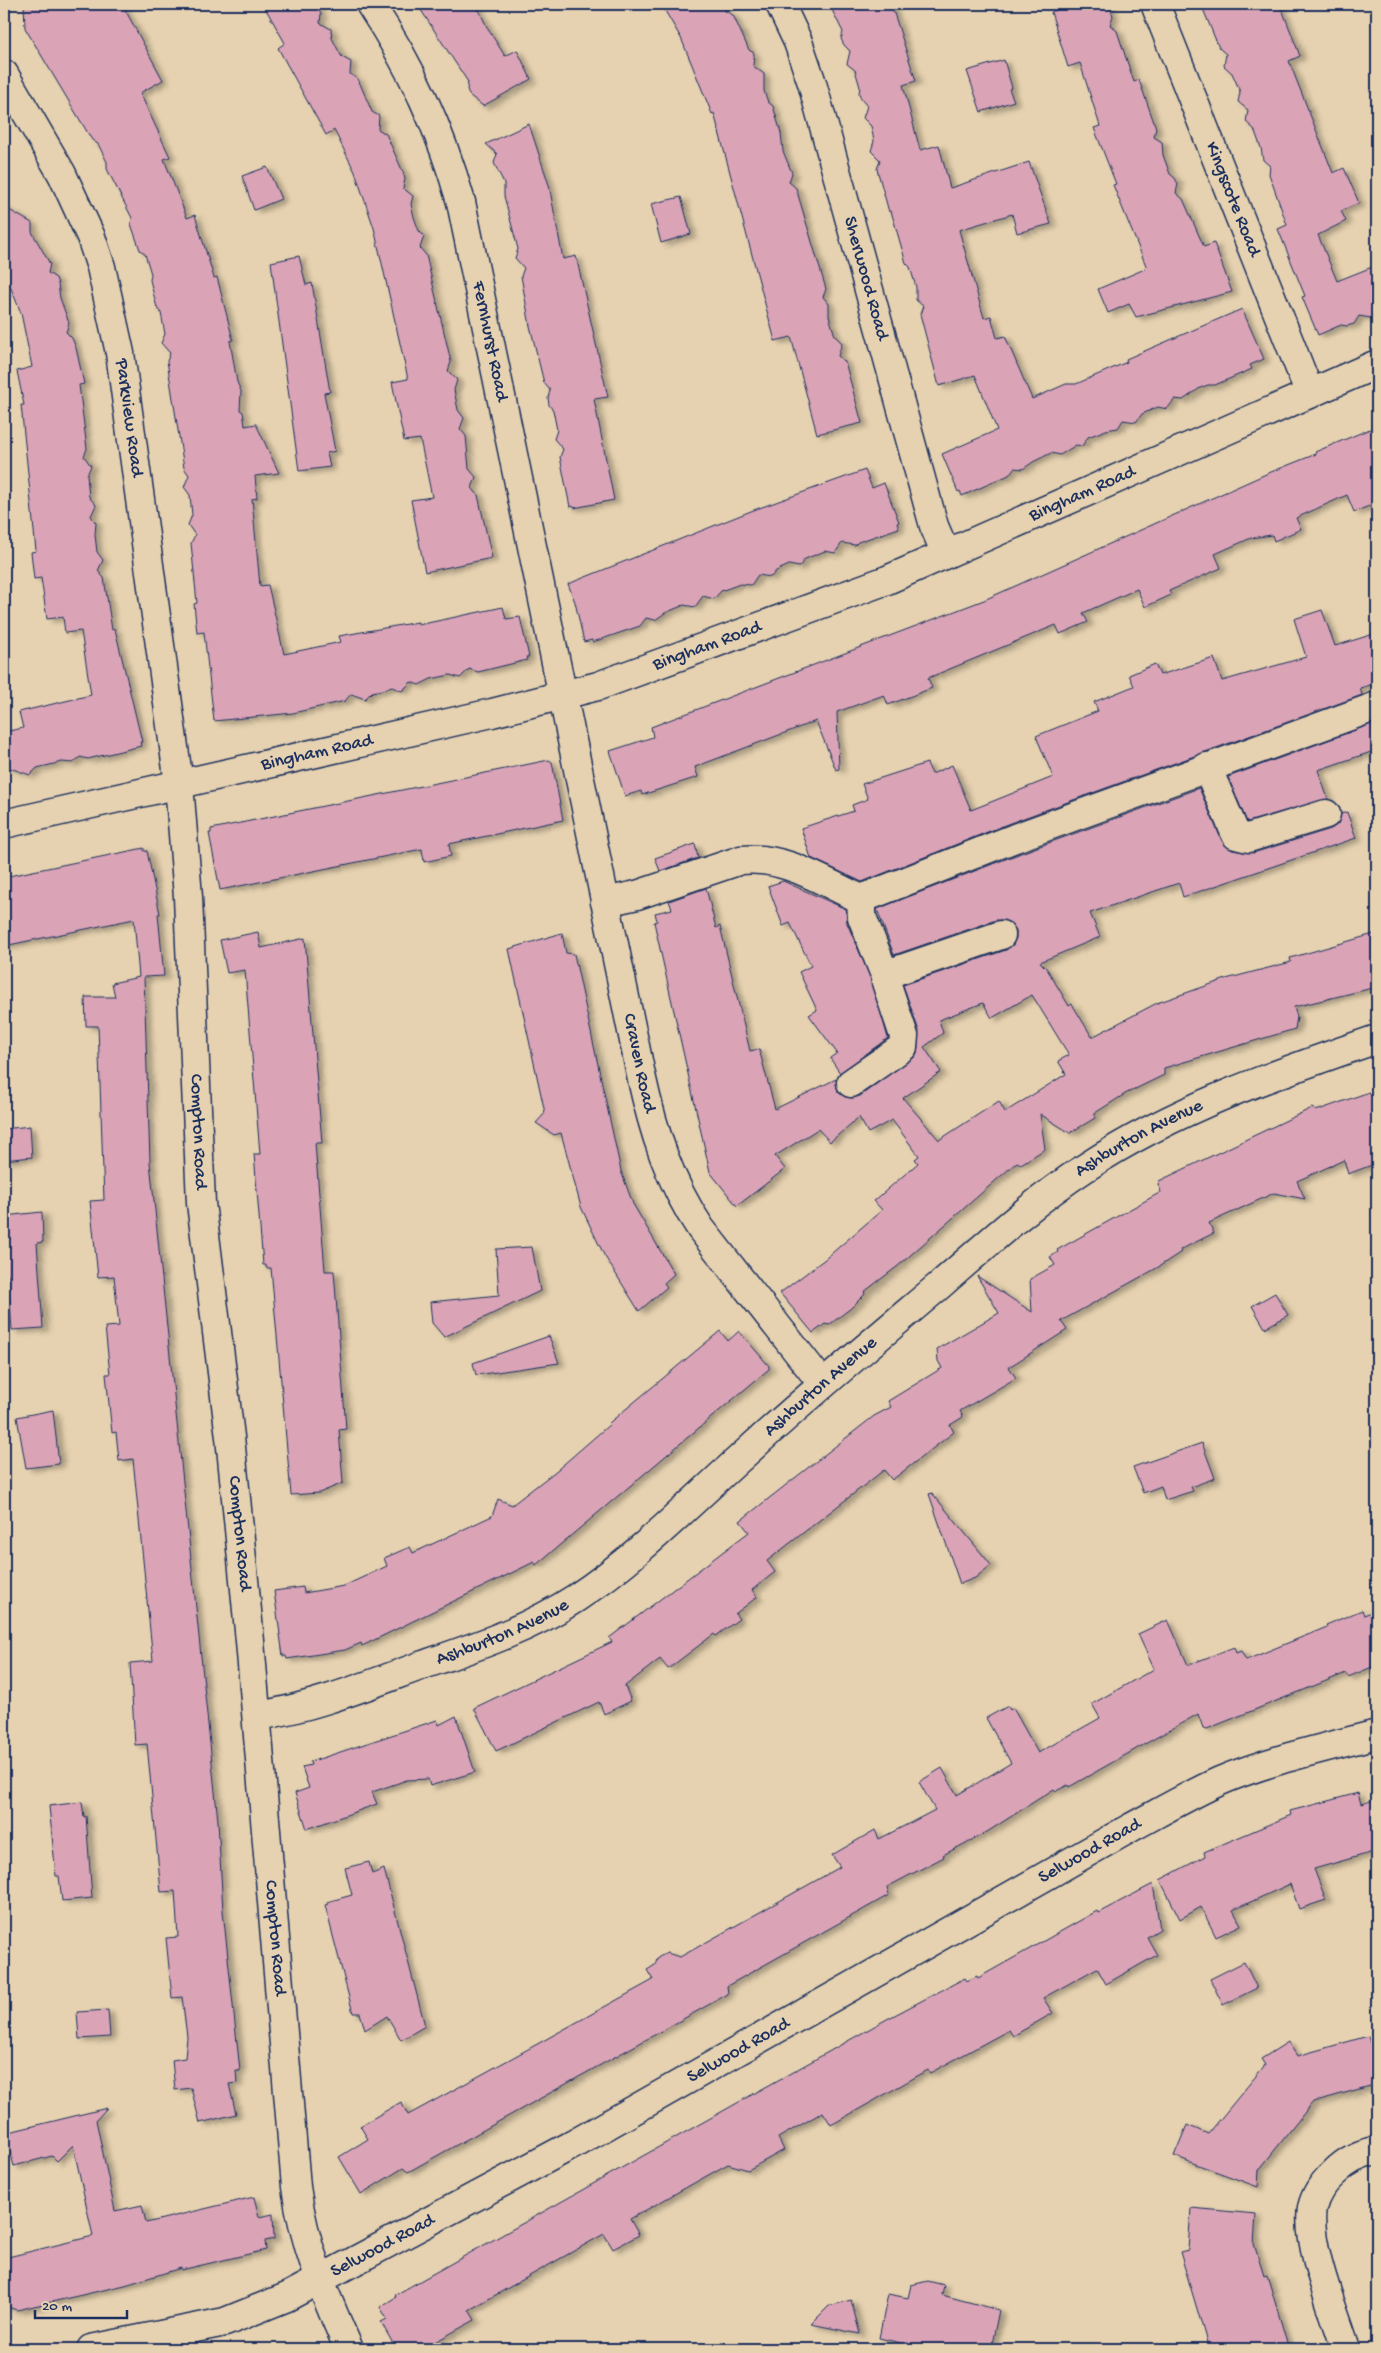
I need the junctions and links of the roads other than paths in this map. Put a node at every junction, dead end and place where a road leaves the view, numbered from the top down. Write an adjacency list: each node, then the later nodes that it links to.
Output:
1 (370, 4): 8 (street, Fernhurst Road)
2 (780, 4): 7 (street, Sherwood Road)
3 (1155, 4): 6 (street, Kingscote Road)
4 (4, 74): 11 (street, Parkview Road)
5 (1377, 364): 6 (street, Bingham Road)
6 (1310, 394): 7 (street, Bingham Road)
7 (946, 554): 8 (street, Bingham Road)
8 (562, 696): 11 (street, Bingham Road); 15 (street, Craven Road)
9 (1377, 706): 10 (street)
10 (1207, 767): 12 (street); 14 (street)
11 (179, 784): 13 (street, Bingham Road); 21 (street, Compton Road)
12 (1326, 814)
13 (4, 824)
14 (861, 899): 15 (street); 17 (street)
15 (605, 902): 20 (street, Craven Road)
16 (1001, 935): 17 (street)
17 (887, 974): 19 (street)
18 (1377, 1039): 20 (street, Ashburton Avenue)
19 (851, 1083)
20 (822, 1383): 21 (street, Ashburton Avenue)
21 (258, 1716): 24 (street, Compton Road)
22 (1377, 1734): 24 (street, Selwood Road)
23 (1377, 2151): 27 (street)
24 (320, 2281): 25 (street, Selwood Road); 26 (street, Compton Road)
25 (91, 2349)
26 (349, 2349)
27 (1346, 2349)

